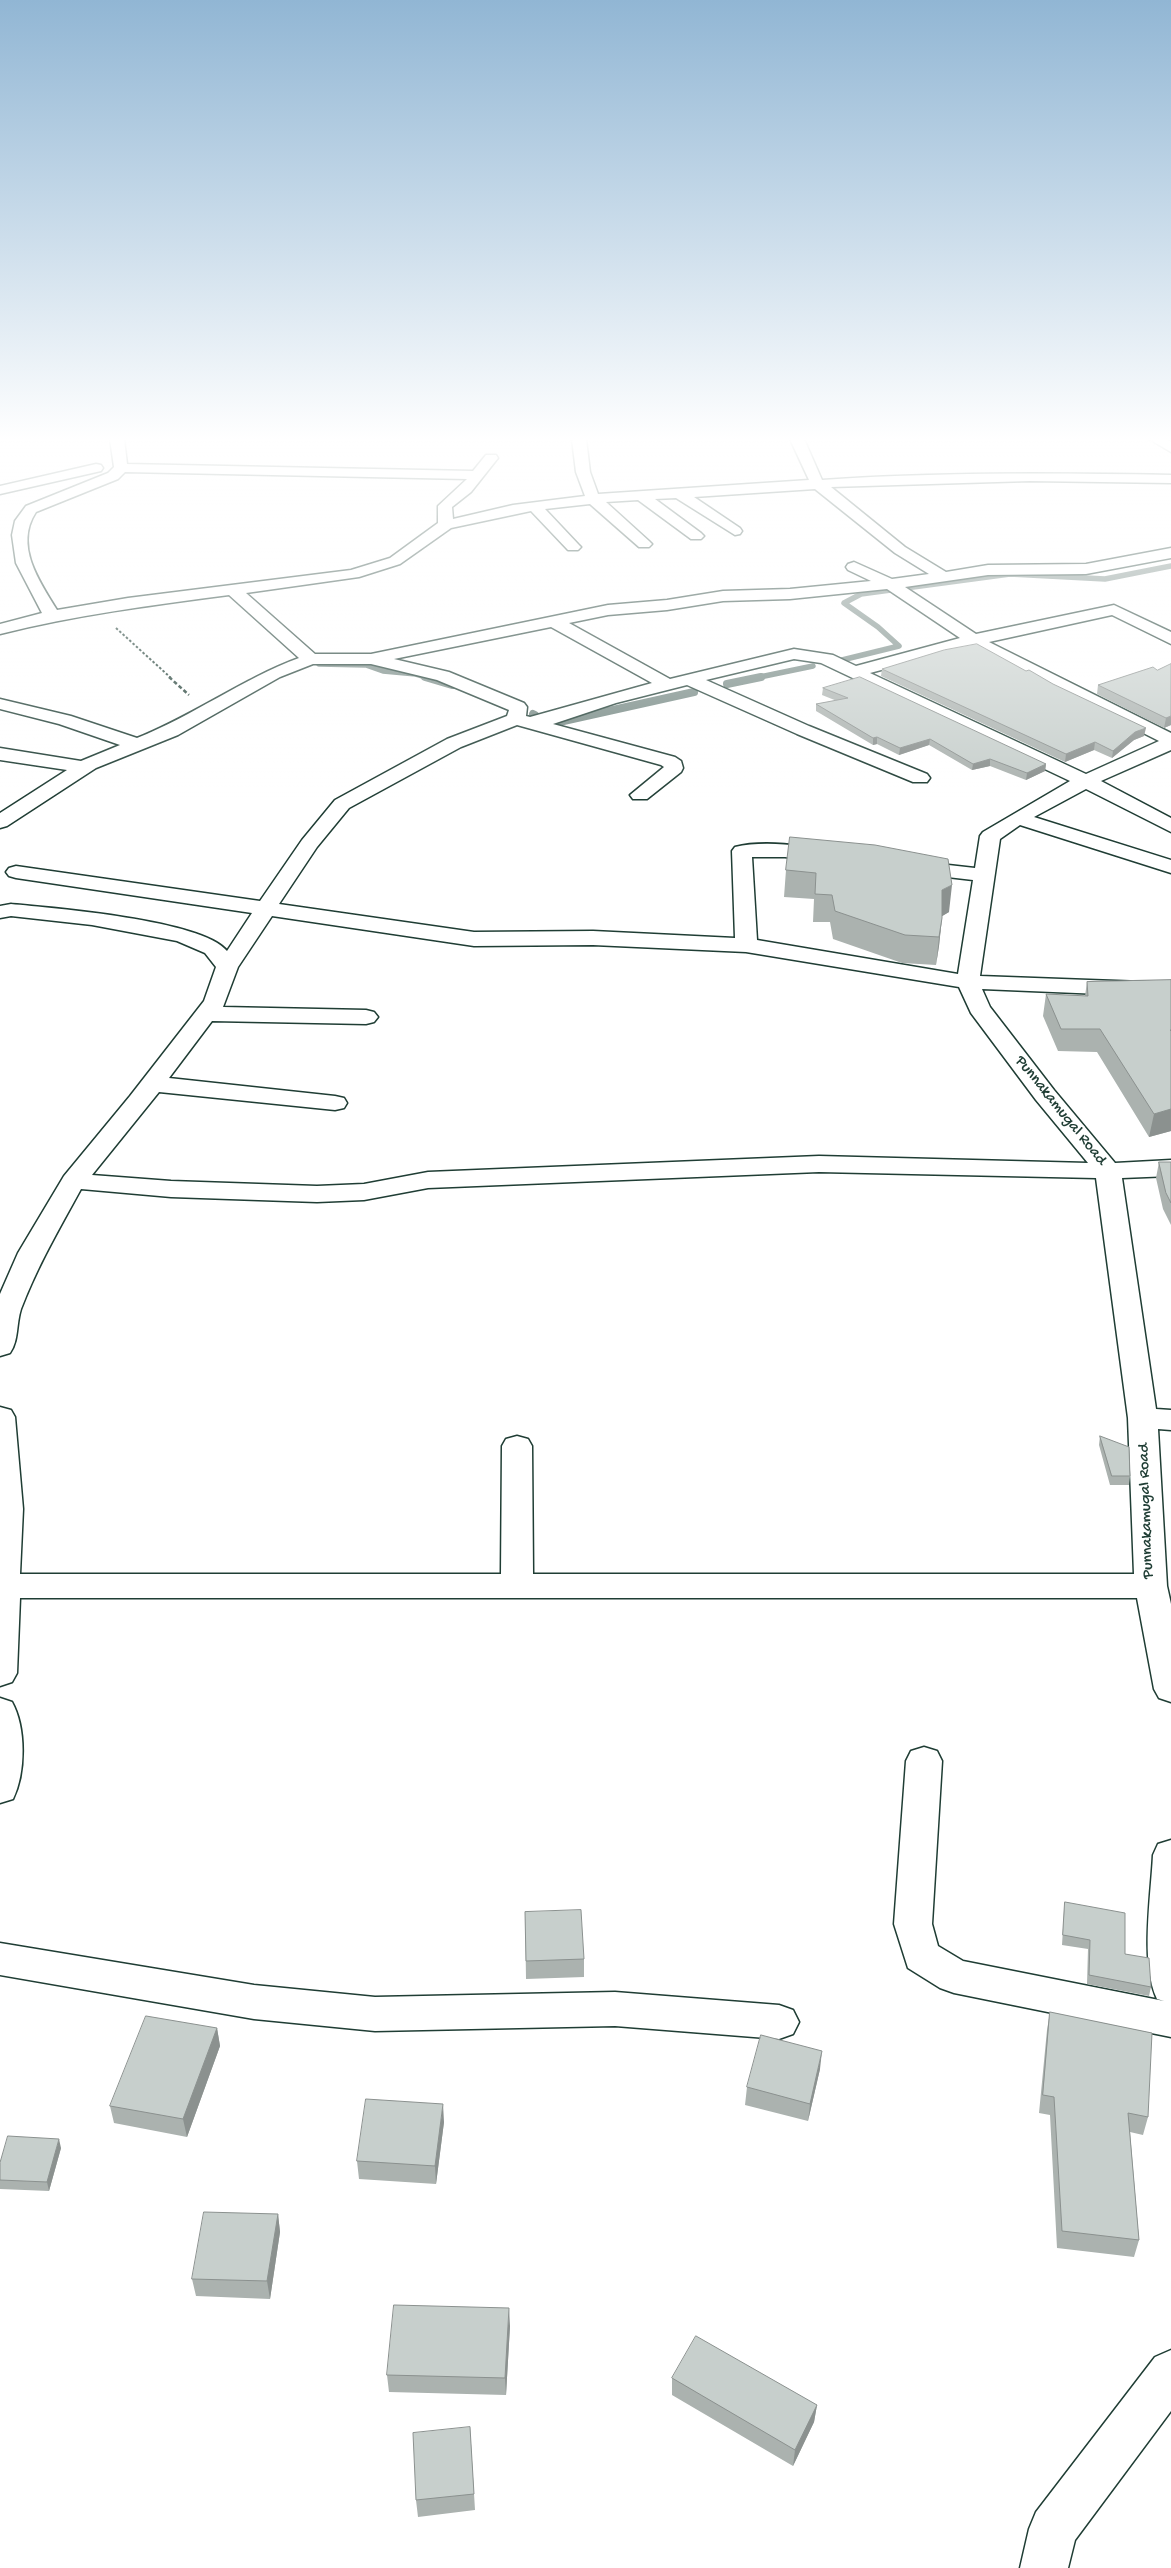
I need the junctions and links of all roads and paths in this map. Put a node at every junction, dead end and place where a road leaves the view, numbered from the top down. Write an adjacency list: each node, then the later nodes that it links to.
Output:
1 (25, 559): 10 (street)
2 (397, 559): 8 (street)
3 (915, 559): 6 (street)
4 (1144, 559): 6 (street)
5 (854, 567): 7 (street)
6 (944, 576): 7 (street)
7 (890, 584): 11 (street); 14 (street)
8 (233, 590): 9 (street); 15 (street)
9 (95, 609): 10 (street); 21 (path)
10 (52, 616): 12 (street)
11 (553, 621): 16 (street); 19 (street)
12 (0, 629)
13 (1171, 639): 14 (street)
14 (972, 640): 17 (street); 23 (street)
15 (312, 659): 16 (street); 21 (street)
16 (371, 660): 22 (street)
17 (853, 672): 18 (street); 28 (street)
18 (689, 678): 19 (street); 27 (street)
19 (667, 684): 22 (street)
20 (0, 704): 24 (street)
21 (206, 710): 24 (street)
22 (522, 721): 29 (street); 38 (street)
23 (1171, 742): 28 (street)
24 (138, 745): 26 (street)
25 (0, 754): 26 (street)
26 (84, 767): 30 (street)
27 (920, 778)
28 (1087, 782): 31 (street); 32 (street)
29 (640, 794)
30 (4, 816)
31 (1018, 818): 35 (street); 37 (street)
32 (1171, 826)
33 (845, 859): 40 (street)
34 (894, 865): 37 (street)
35 (1171, 867)
36 (16, 872): 38 (street)
37 (983, 876): 42 (street)
38 (267, 908): 40 (street); 41 (street)
39 (0, 912): 41 (street)
40 (746, 945): 42 (street)
41 (227, 967): 44 (street)
42 (968, 982): 43 (street); 49 (street, Punnakamugal Road)
43 (1171, 990)
44 (206, 1014): 45 (street); 46 (street)
45 (366, 1017)
46 (153, 1084): 47 (street); 50 (street)
47 (335, 1104)
48 (1171, 1168): 49 (street)
49 (1108, 1171): 50 (street); 53 (street, Punnakamugal Road)
50 (73, 1181): 51 (street)
51 (0, 1347)
52 (0, 1417): 55 (street)
53 (1157, 1419): 57 (street, Punnakamugal Road)
54 (518, 1446): 56 (street)
55 (4, 1586): 56 (street); 58 (street)
56 (517, 1586): 57 (street)
57 (1150, 1586): 59 (street, Punnakamugal Road)
58 (0, 1673)
59 (1171, 1689)
60 (0, 1711): 62 (street)
61 (924, 1761): 66 (street)
62 (0, 1789)
63 (1171, 1855): 65 (street)
64 (0, 1959): 67 (street)
65 (1171, 1987)
66 (1171, 2020)
67 (779, 2022)
68 (1171, 2373): 69 (street)
69 (1044, 2568)

